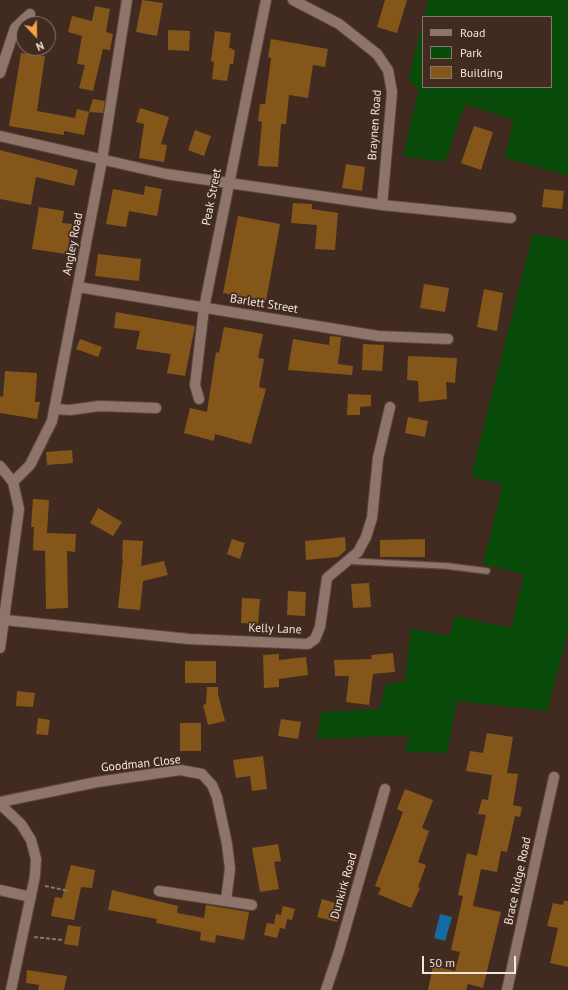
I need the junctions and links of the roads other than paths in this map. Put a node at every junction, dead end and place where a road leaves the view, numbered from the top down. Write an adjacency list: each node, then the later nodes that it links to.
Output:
1 (127, 0): 7 (street, Angley Road)
2 (266, 0): 8 (street, Peak Street)
3 (293, 0): 9 (street, Braynen Road)
4 (30, 14): 5 (street)
5 (0, 73)
6 (0, 136): 7 (street)
7 (102, 160): 8 (street); 11 (street, Angley Road)
8 (228, 183): 9 (street); 12 (street, Peak Street)
9 (382, 205): 10 (street)
10 (511, 218)
11 (78, 287): 12 (street, Barlett Street); 17 (street, Angley Road)
12 (204, 308): 13 (street, Barlett Street); 14 (street, Peak Street)
13 (448, 339)
14 (199, 399)
15 (390, 407): 20 (street, Kelly Lane)
16 (156, 408): 17 (street)
17 (54, 409): 19 (street, Angley Road)
18 (0, 466): 19 (street)
19 (13, 482): 22 (street)
20 (346, 561): 21 (lane); 22 (street, Kelly Lane)
21 (487, 571)
22 (5, 620): 23 (street)
23 (0, 648)
24 (554, 777): 34 (street, Brace Ridge Road)
25 (385, 789): 33 (street, Dunkirk Road)
26 (0, 803): 29 (street); 30 (street, Goodman Close)
27 (0, 890): 29 (street)
28 (159, 891): 30 (street)
29 (31, 897): 32 (street)
30 (226, 900): 31 (street)
31 (252, 904)
32 (11, 990)
33 (326, 990)
34 (508, 990)

